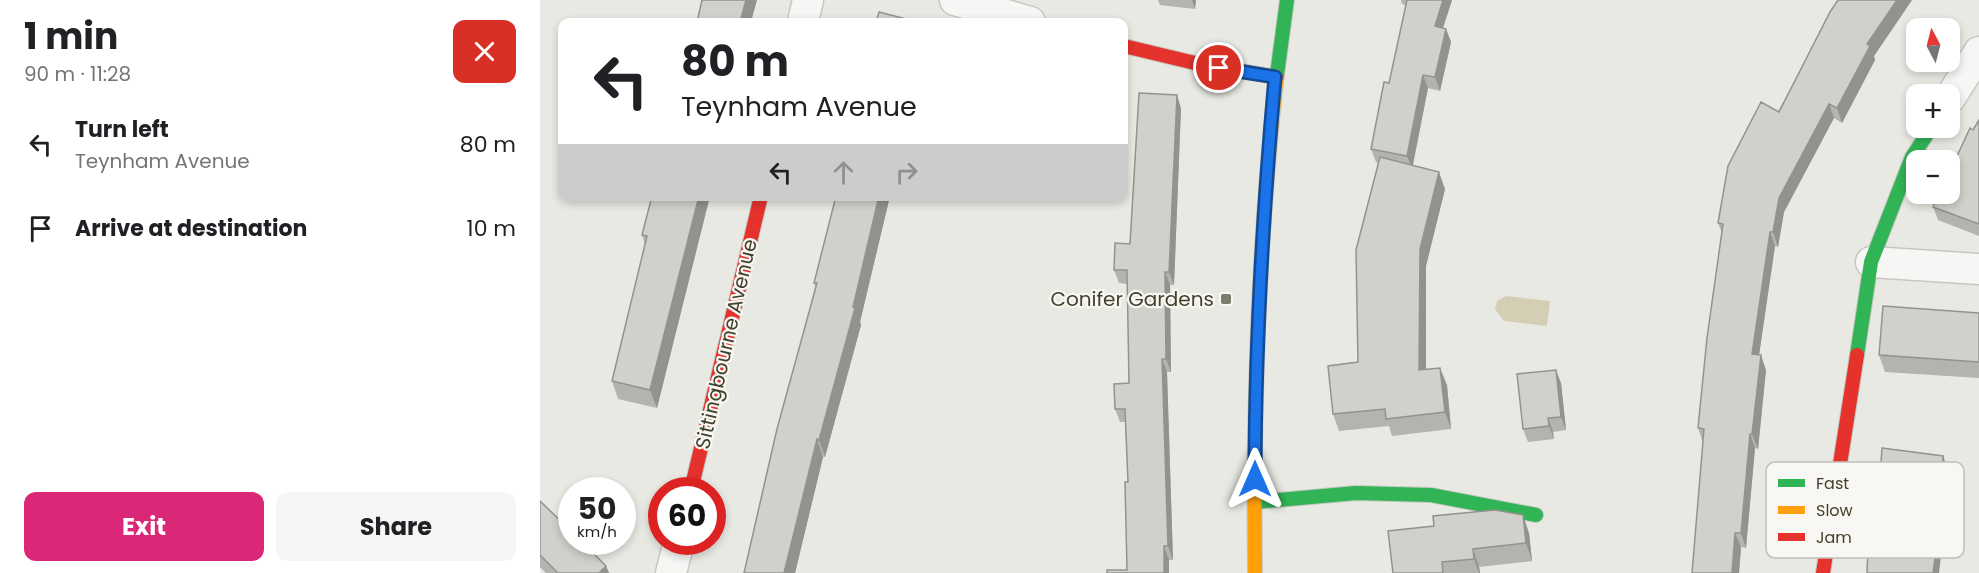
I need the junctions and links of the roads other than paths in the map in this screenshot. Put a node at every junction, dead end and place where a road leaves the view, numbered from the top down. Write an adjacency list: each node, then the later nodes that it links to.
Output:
1 (808, 0): 4 (street)
2 (955, 0): 5 (street)
3 (1287, 0): 8 (street)
4 (804, 18)
5 (1016, 18)
6 (1128, 47): 8 (street)
7 (1979, 52): 9 (street)
8 (1275, 77): 16 (street)
9 (1959, 84)
10 (1924, 138): 12 (street)
11 (760, 201): 15 (street, Sittingbourne Avenue)
12 (1871, 262): 13 (street); 14 (street)
13 (1979, 269)
14 (1840, 462)
15 (694, 477)
16 (1255, 502): 17 (street); 21 (street)
17 (1536, 515)
18 (676, 555): 20 (street)
19 (1825, 558): 22 (street)
20 (671, 573)
21 (1255, 573)
22 (1823, 573)

